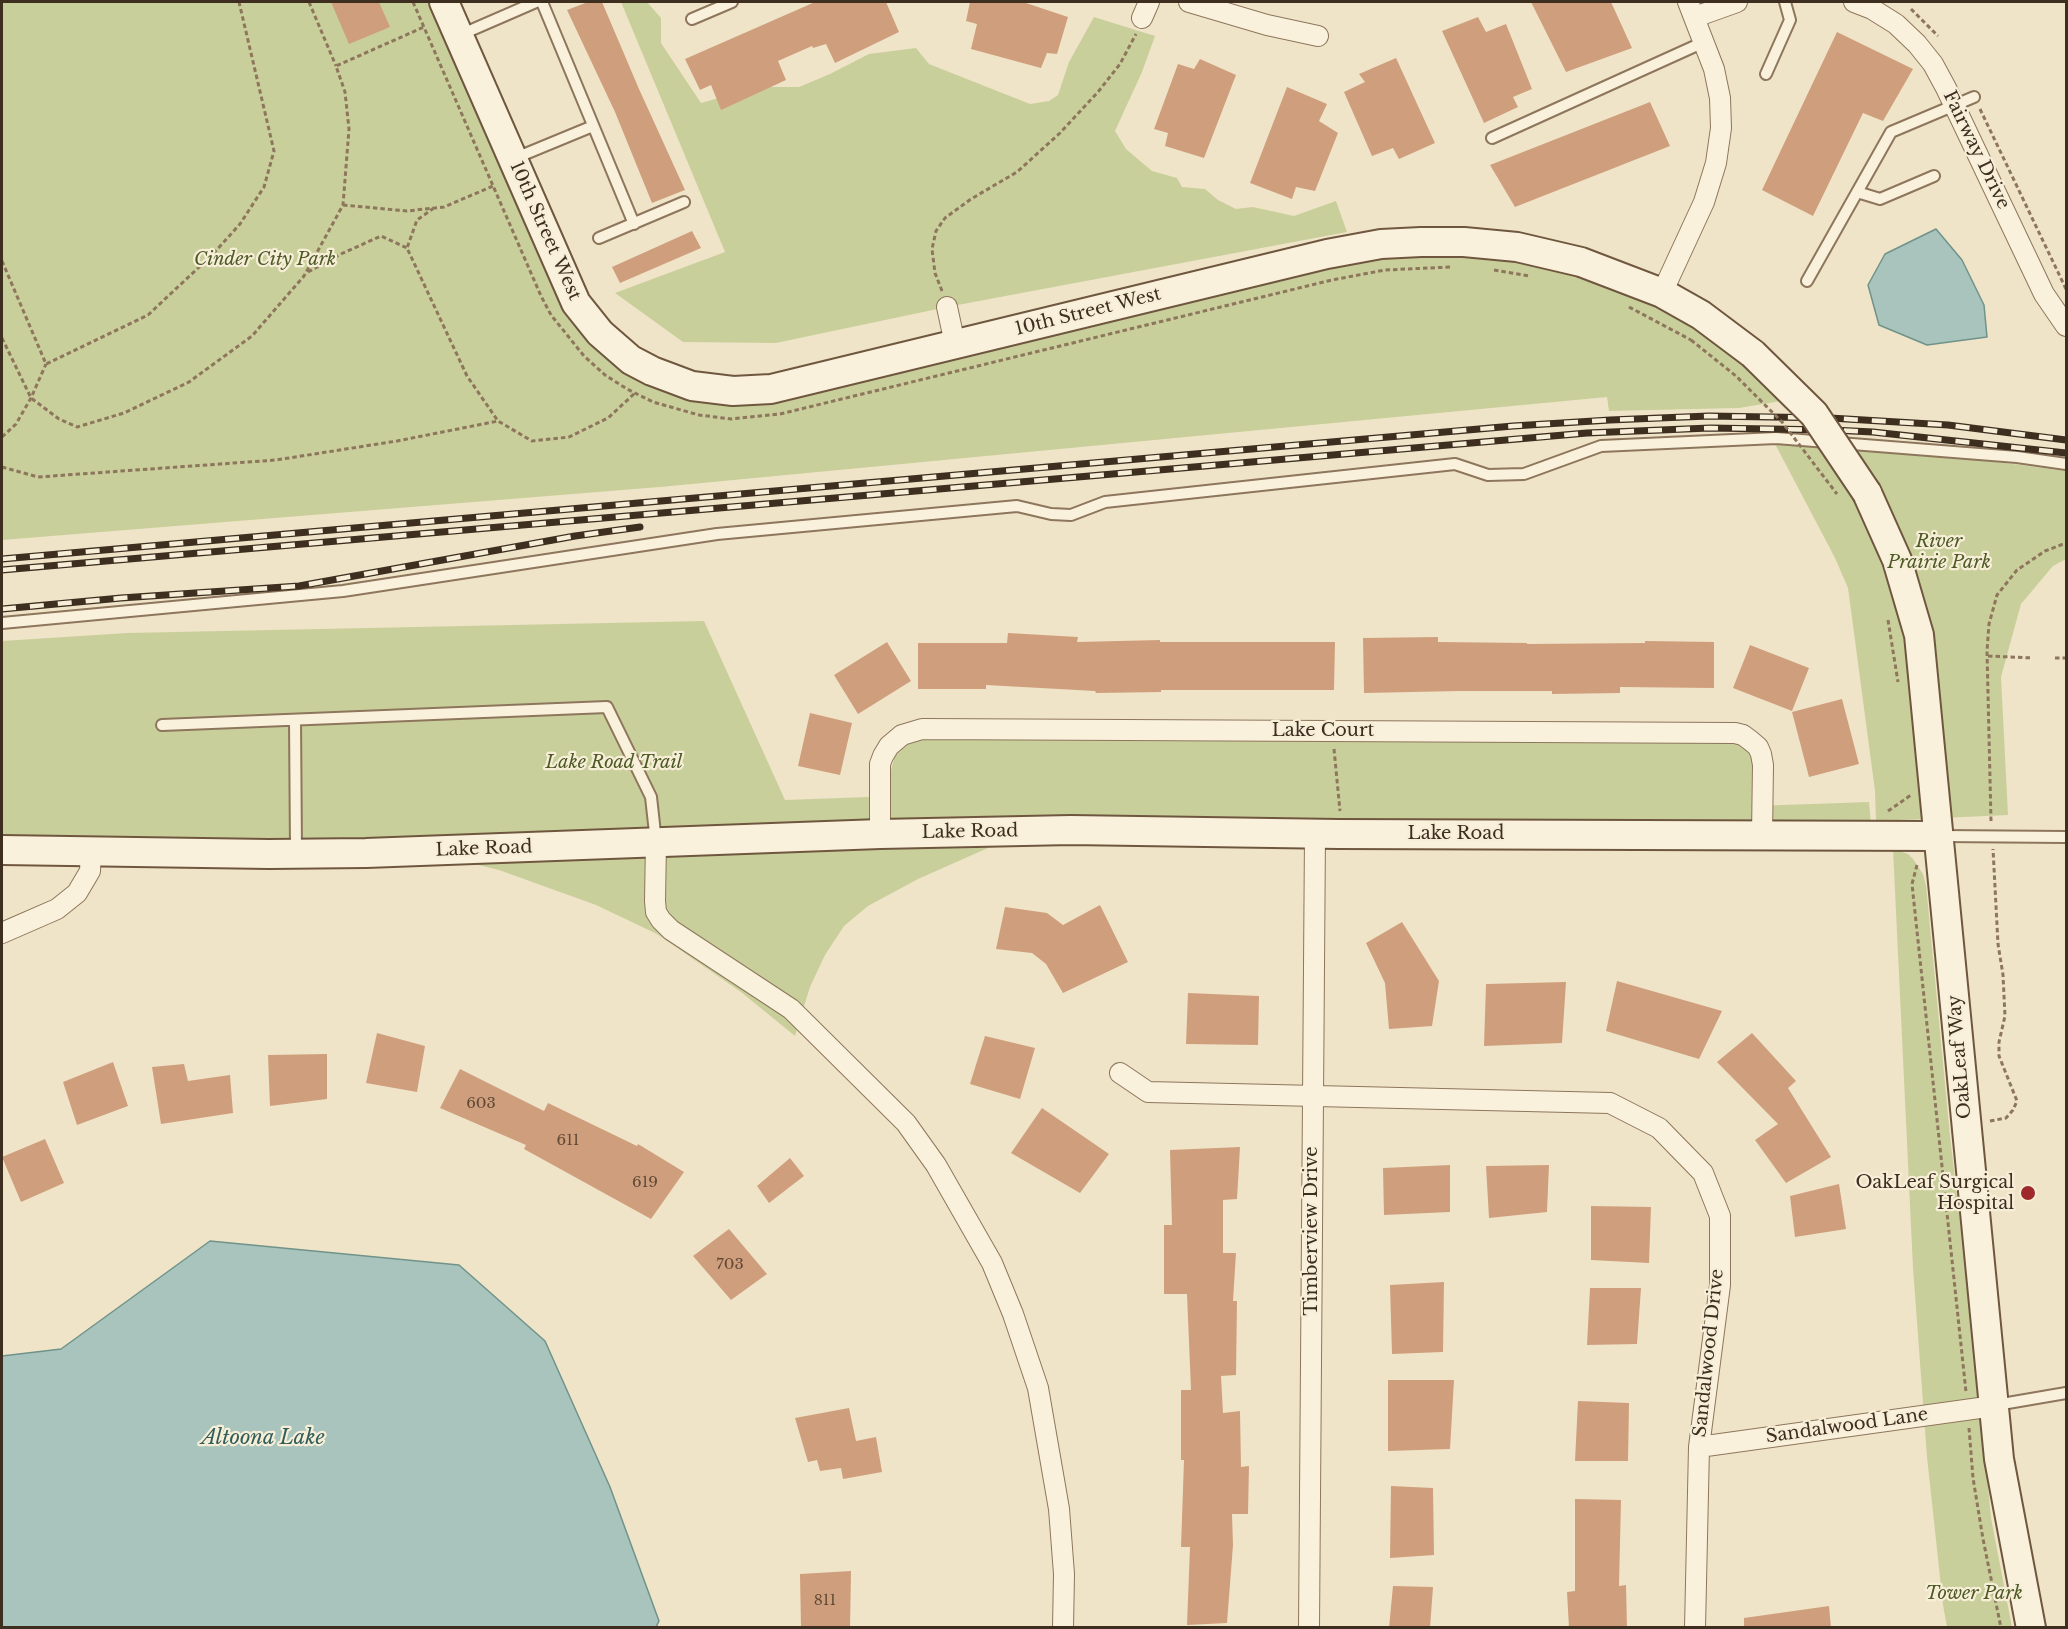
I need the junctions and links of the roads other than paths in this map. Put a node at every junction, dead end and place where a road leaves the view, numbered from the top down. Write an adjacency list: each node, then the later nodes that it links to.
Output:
1 (444, 2): 11 (street, 10th Street West)
2 (537, 2): 11 (lane)
3 (542, 2): 17 (lane)
4 (732, 2): 10 (lane)
5 (1189, 2): 12 (street)
6 (1737, 2): 9 (street)
7 (1785, 2): 14 (lane)
8 (1854, 2): 16 (street, Fairway Drive)
9 (1691, 10): 13 (street)
10 (692, 19)
11 (459, 36): 19 (street, 10th Street West)
12 (1318, 36)
13 (1704, 42): 18 (lane); 26 (street)
14 (1766, 74)
15 (1974, 97): 16 (lane)
16 (1955, 107): 21 (lane); 28 (street, Fairway Drive)
17 (593, 126): 19 (lane); 23 (lane)
18 (1492, 138)
19 (515, 166): 29 (street, 10th Street West)
20 (1934, 176): 21 (lane)
21 (1857, 192): 25 (lane)
22 (684, 202): 23 (lane)
23 (634, 224): 24 (lane)
24 (599, 238)
25 (1807, 281)
26 (1662, 293): 29 (street, 10th Street West); 31 (street, 10th Street West, bridge)
27 (947, 307): 29 (street)
28 (2067, 326)
29 (956, 344)
30 (2067, 464): 32 (lane)
31 (1855, 497): 38 (street, OakLeaf Way)
32 (2, 623)
33 (295, 720): 34 (lane); 40 (lane); 43 (lane)
34 (162, 725)
35 (880, 834): 36 (street, Lake Road); 37 (street, Lake Court); 40 (street, Lake Road)
36 (1327, 834): 37 (street, Lake Road); 46 (street, Timberview Drive)
37 (1762, 835): 38 (street, Lake Road)
38 (1928, 836): 39 (lane); 48 (street, OakLeaf Way)
39 (2067, 837)
40 (656, 842): 43 (street, Lake Road); 50 (street)
41 (2, 850): 42 (street, Lake Road)
42 (91, 851): 43 (street, Lake Road); 44 (street)
43 (297, 854)
44 (2, 933)
45 (1120, 1073): 46 (street, Sandalwood Drive)
46 (1313, 1097): 49 (street, Sandalwood Drive); 51 (street, Timberview Drive)
47 (2067, 1393): 48 (lane)
48 (1981, 1408): 49 (street, Sandalwood Lane); 53 (street, OakLeaf Way)
49 (1699, 1447): 52 (street, Sandalwood Drive)
50 (1064, 1628)
51 (1309, 1628)
52 (1695, 1628)
53 (2031, 1628)

